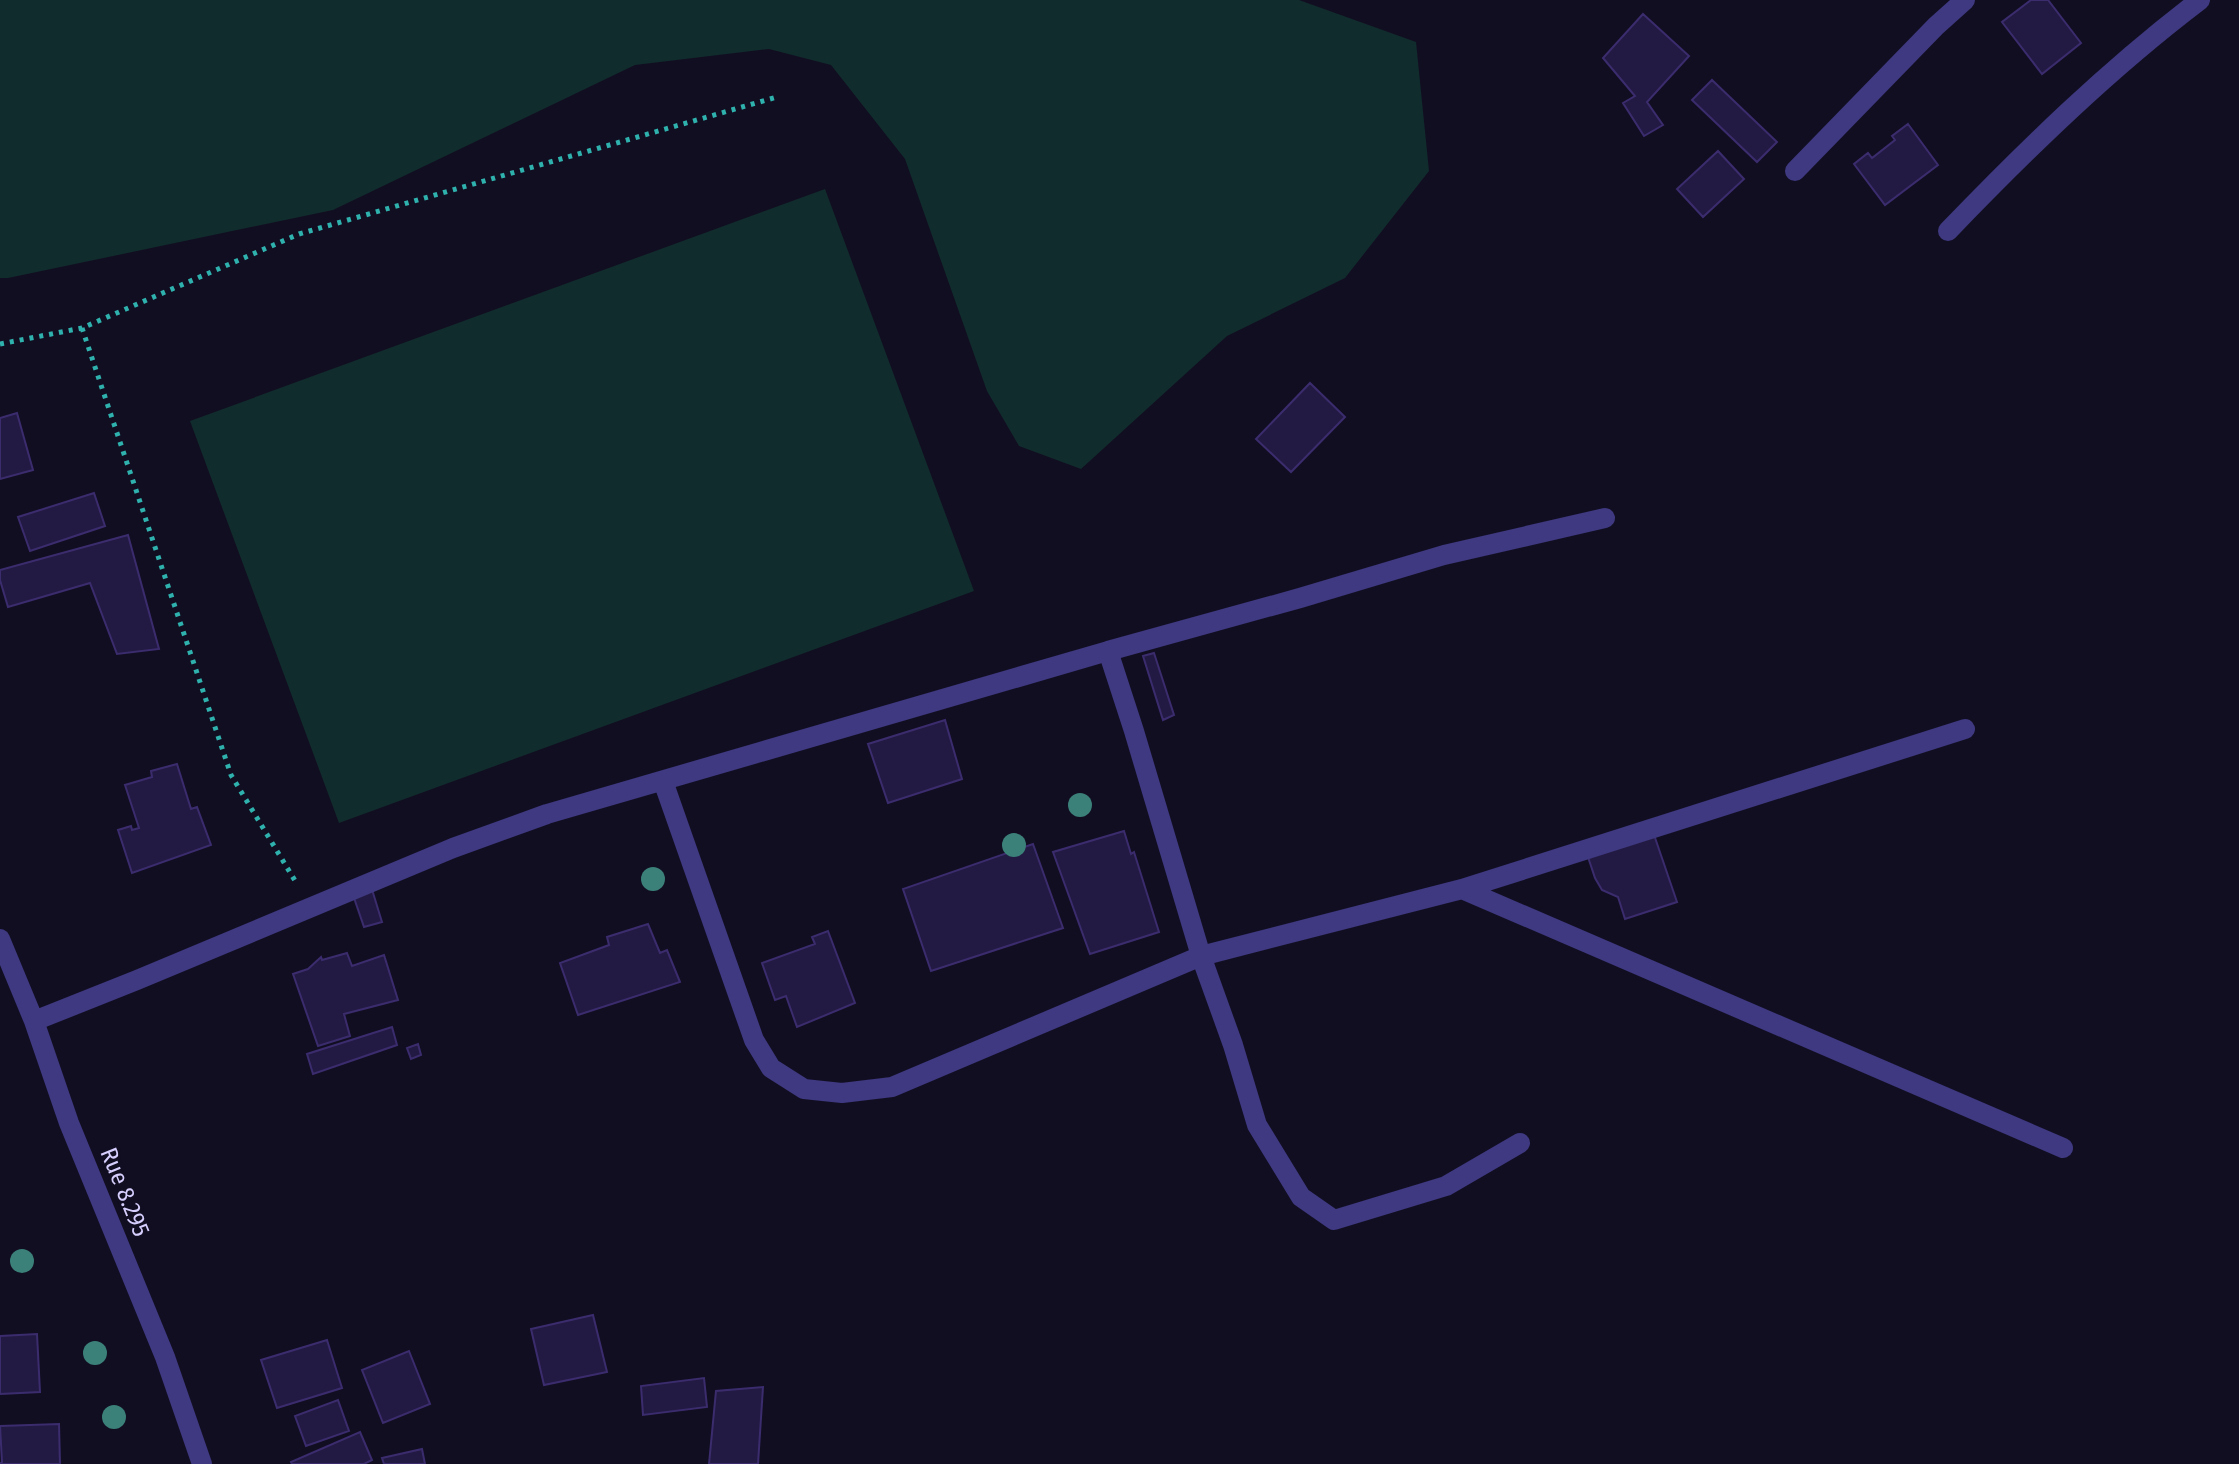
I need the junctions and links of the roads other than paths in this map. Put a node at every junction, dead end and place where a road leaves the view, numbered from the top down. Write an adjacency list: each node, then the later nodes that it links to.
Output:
1 (1965, 0): 3 (street)
2 (2200, 0): 4 (street)
3 (1795, 171)
4 (1948, 231)
5 (1605, 518): 6 (street)
6 (1108, 651): 8 (street); 11 (street)
7 (1965, 729): 9 (street)
8 (663, 781): 11 (street); 12 (street)
9 (1462, 889): 11 (street); 14 (street)
10 (0, 939): 12 (street, Rue 8.295)
11 (1201, 956): 13 (street)
12 (34, 1021): 15 (street, Rue 8.295)
13 (1520, 1143)
14 (2063, 1148)
15 (202, 1464)

